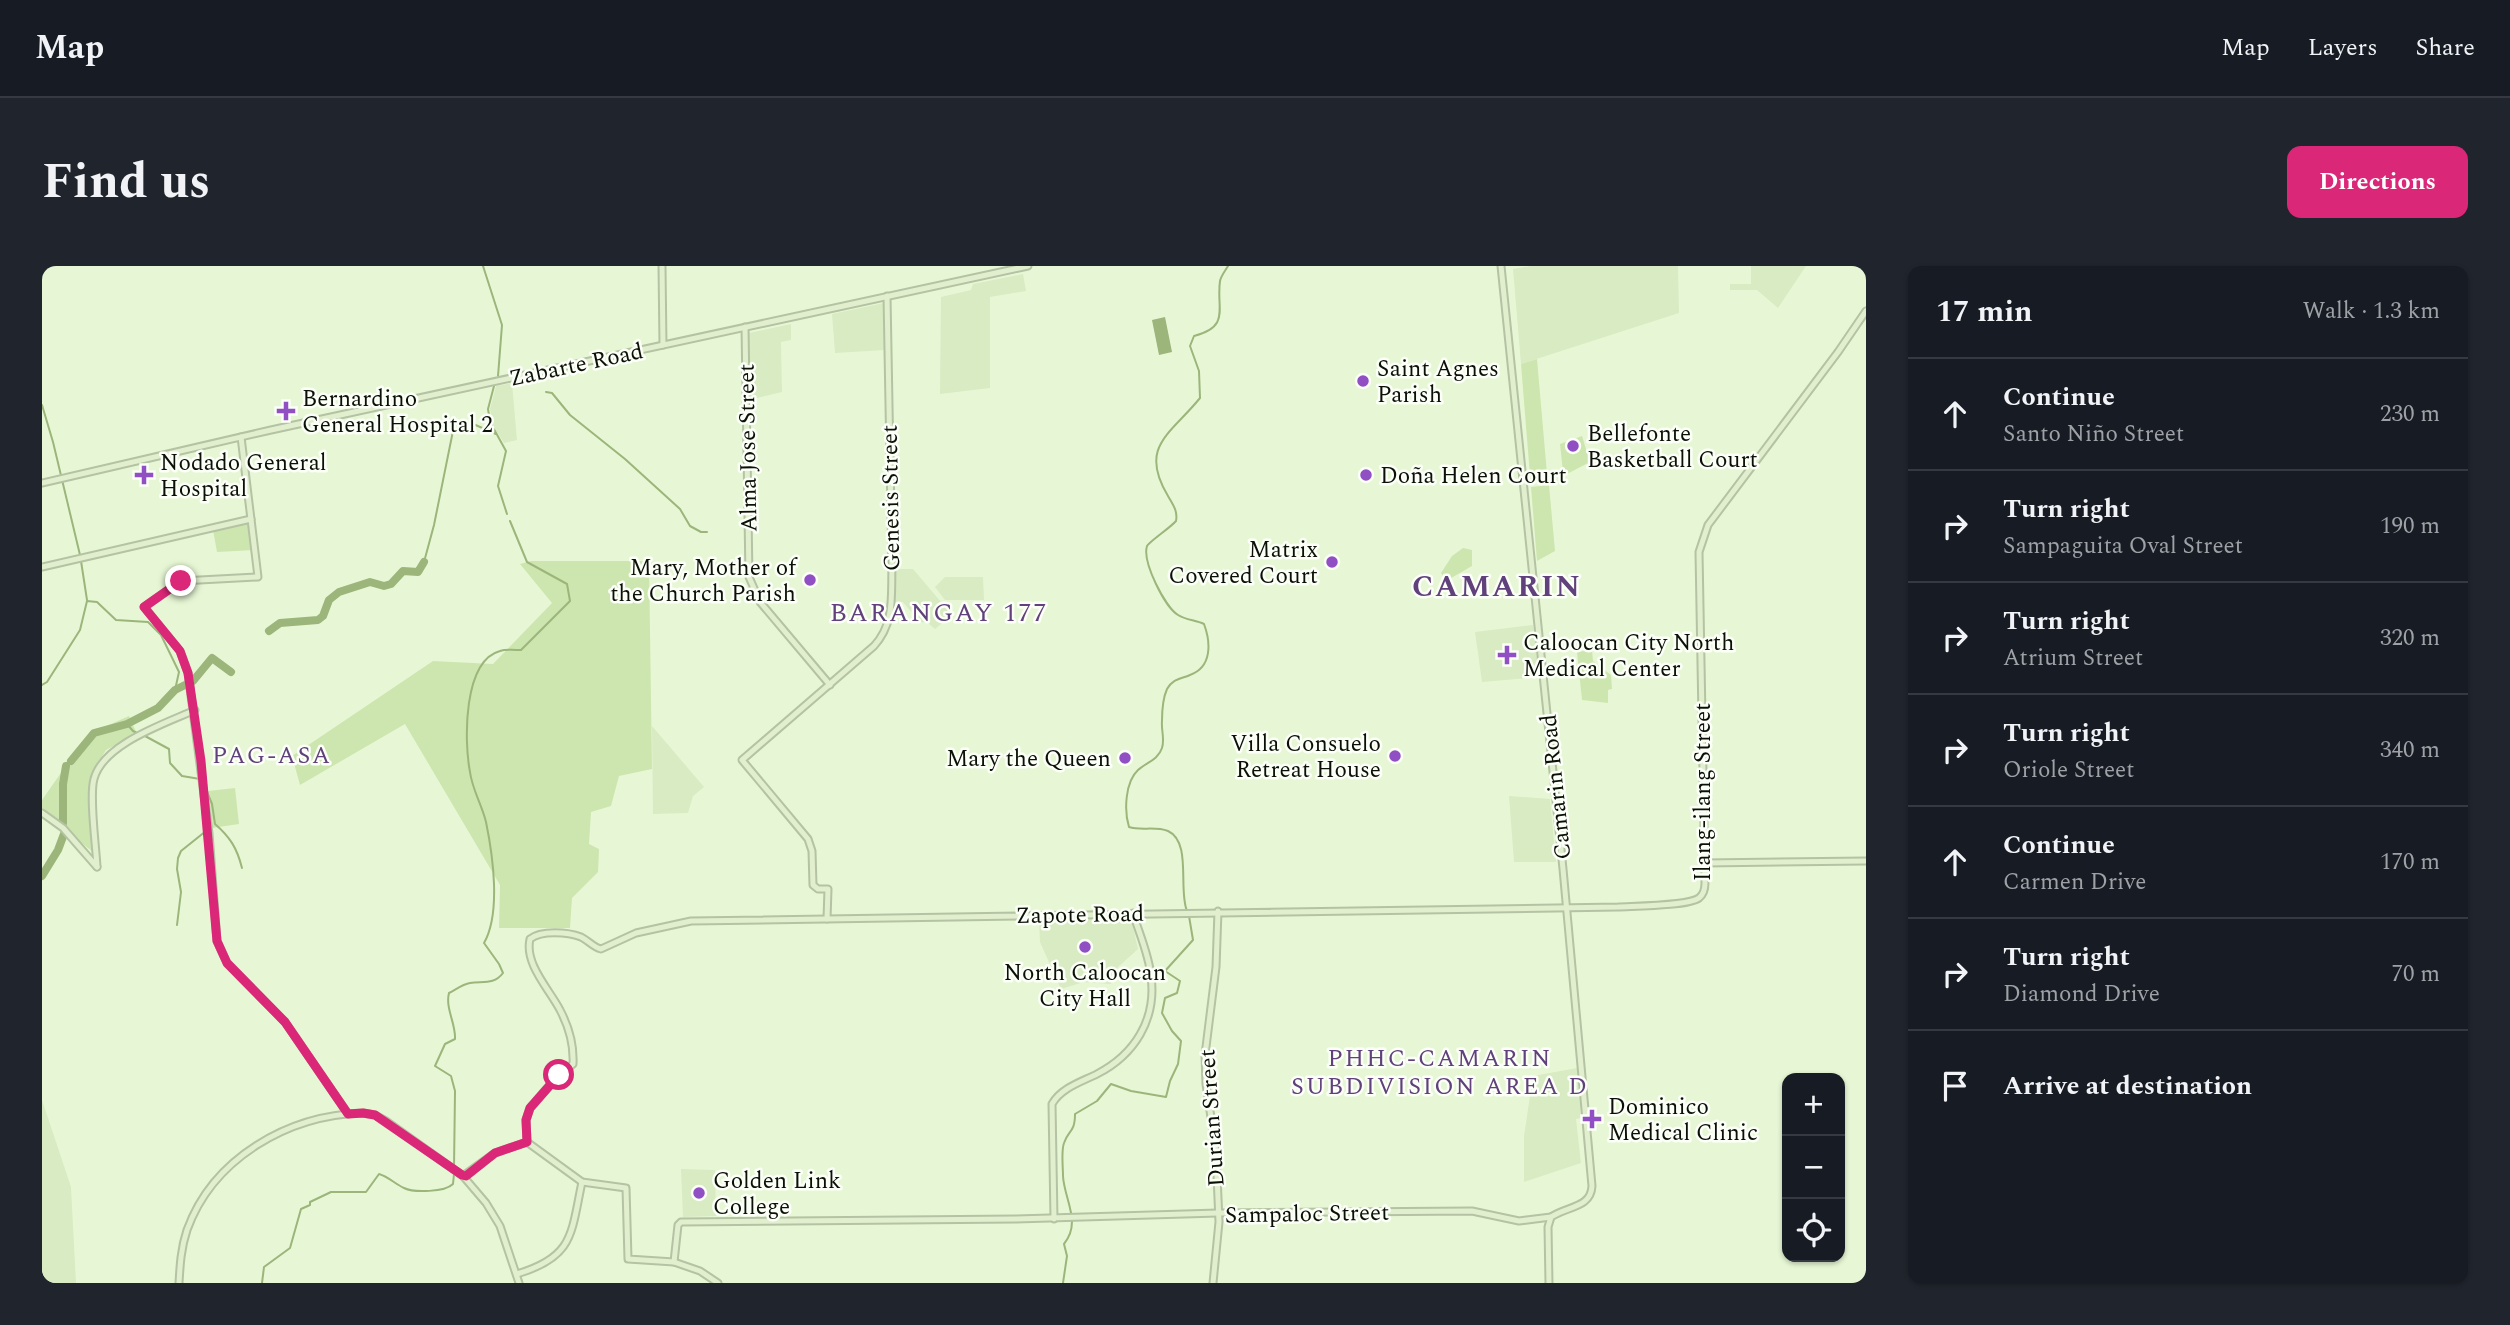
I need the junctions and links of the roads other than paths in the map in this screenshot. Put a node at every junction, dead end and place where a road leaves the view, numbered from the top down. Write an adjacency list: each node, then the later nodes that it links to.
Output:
1 (662, 266): 7 (street)
2 (1028, 266): 4 (street, Zabarte Road)
3 (1501, 266): 17 (street, Camarin Road)
4 (887, 296): 6 (street, Zabarte Road); 12 (street, Genesis Street)
5 (1866, 311): 16 (street, Ilang-ilang Street)
6 (745, 327): 7 (street, Zabarte Road); 12 (street, Alma Jose Street)
7 (663, 345): 8 (street, Zabarte Road)
8 (241, 437): 9 (street, Zabarte Road); 10 (street)
9 (42, 483)
10 (251, 519): 11 (street); 13 (street)
11 (42, 567)
12 (830, 685): 20 (street, Genesis Street)
13 (195, 710): 14 (street); 21 (street)
14 (42, 813)
15 (1866, 861): 16 (street)
16 (1705, 863): 17 (street, Ilang-ilang Street)
17 (1567, 908): 18 (street, Zapote Road); 26 (street, Camarin Road)
18 (1218, 911): 19 (street, Zapote Road); 25 (street, Durian Street)
19 (1133, 913): 20 (street, Zapote Road); 27 (street)
20 (827, 919): 22 (street, Zapote Road)
21 (348, 1114): 23 (street); 30 (street)
22 (527, 1142): 23 (street); 24 (street)
23 (463, 1176): 29 (street)
24 (582, 1182): 28 (street); 29 (street)
25 (1218, 1213): 26 (street, Sampaloc Street); 27 (street, Sampaloc Street); 33 (street, Durian Street)
26 (1551, 1217): 34 (street)
27 (1054, 1219): 28 (street, Sampaloc Street)
28 (674, 1262): 32 (street)
29 (517, 1274): 31 (street)
30 (179, 1283)
31 (519, 1283)
32 (718, 1283)
33 (1213, 1283)
34 (1549, 1283)

